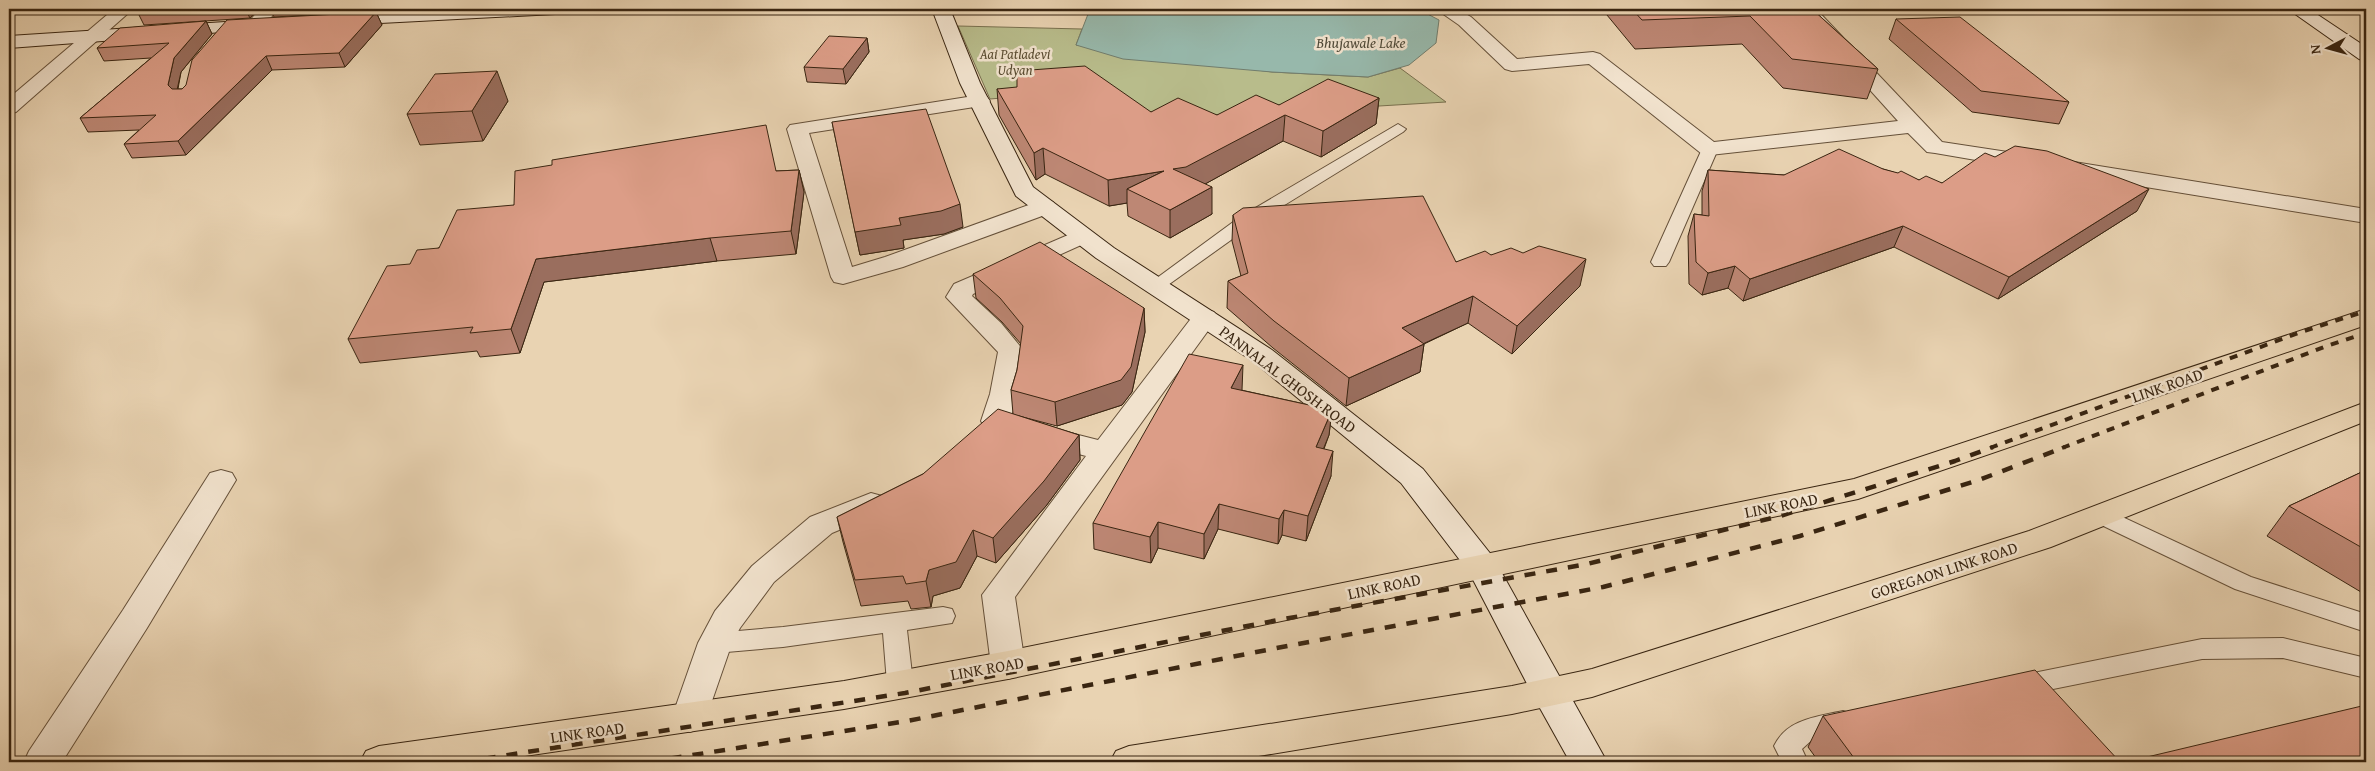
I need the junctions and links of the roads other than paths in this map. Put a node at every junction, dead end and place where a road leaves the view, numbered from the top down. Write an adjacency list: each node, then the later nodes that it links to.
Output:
1 (124, 9): 12 (street)
2 (269, 9): 11 (street)
3 (555, 9): 8 (street)
4 (941, 9): 15 (street, PANNALAL GHOSH ROAD)
5 (1445, 9): 19 (street)
6 (1806, 9): 17 (street)
7 (2297, 9): 14 (street)
8 (344, 15): 9 (street)
9 (320, 21)
10 (283, 23): 11 (street)
11 (255, 25): 12 (street)
12 (88, 38): 13 (street); 16 (street)
13 (9, 42)
14 (2366, 54)
15 (980, 101): 20 (street, PANNALAL GHOSH ROAD); 20 (street)
16 (9, 108)
17 (1912, 126): 19 (street); 21 (street)
18 (1398, 130): 23 (lane)
19 (1710, 149): 25 (lane)
20 (1045, 207): 24 (street, PANNALAL GHOSH ROAD)
21 (2366, 216)
22 (1275, 220): 23 (lane)
23 (1246, 221): 26 (lane)
24 (1082, 236): 26 (street, PANNALAL GHOSH ROAD); 30 (street)
25 (1660, 262)
26 (1155, 286): 27 (street, PANNALAL GHOSH ROAD)
27 (1205, 317): 30 (street); 34 (street, PANNALAL GHOSH ROAD)
28 (2366, 318): 34 (main road, LINK ROAD)
29 (2366, 411): 33 (main road, GOREGAON LINK ROAD)
30 (1104, 451): 39 (street)
31 (221, 480): 46 (street)
32 (901, 491): 38 (street)
33 (2101, 516): 37 (lane); 43 (main road, GOREGAON LINK ROAD)
34 (1482, 565): 39 (main road, LINK ROAD); 43 (street, PANNALAL GHOSH ROAD)
35 (943, 616): 36 (lane)
36 (894, 623): 38 (lane); 41 (lane)
37 (2366, 623)
38 (715, 643): 44 (street)
39 (1008, 665): 41 (main road, LINK ROAD)
40 (2365, 668): 42 (lane)
41 (900, 683): 44 (main road, LINK ROAD)
42 (2000, 690)
43 (1548, 691): 48 (main road, GOREGAON LINK ROAD); 49 (street, PANNALAL GHOSH ROAD)
44 (690, 717): 47 (main road, LINK ROAD)
45 (1865, 718): 50 (lane)
46 (42, 762)
47 (379, 762)
48 (1129, 762)
49 (1588, 762)
50 (1796, 762)

